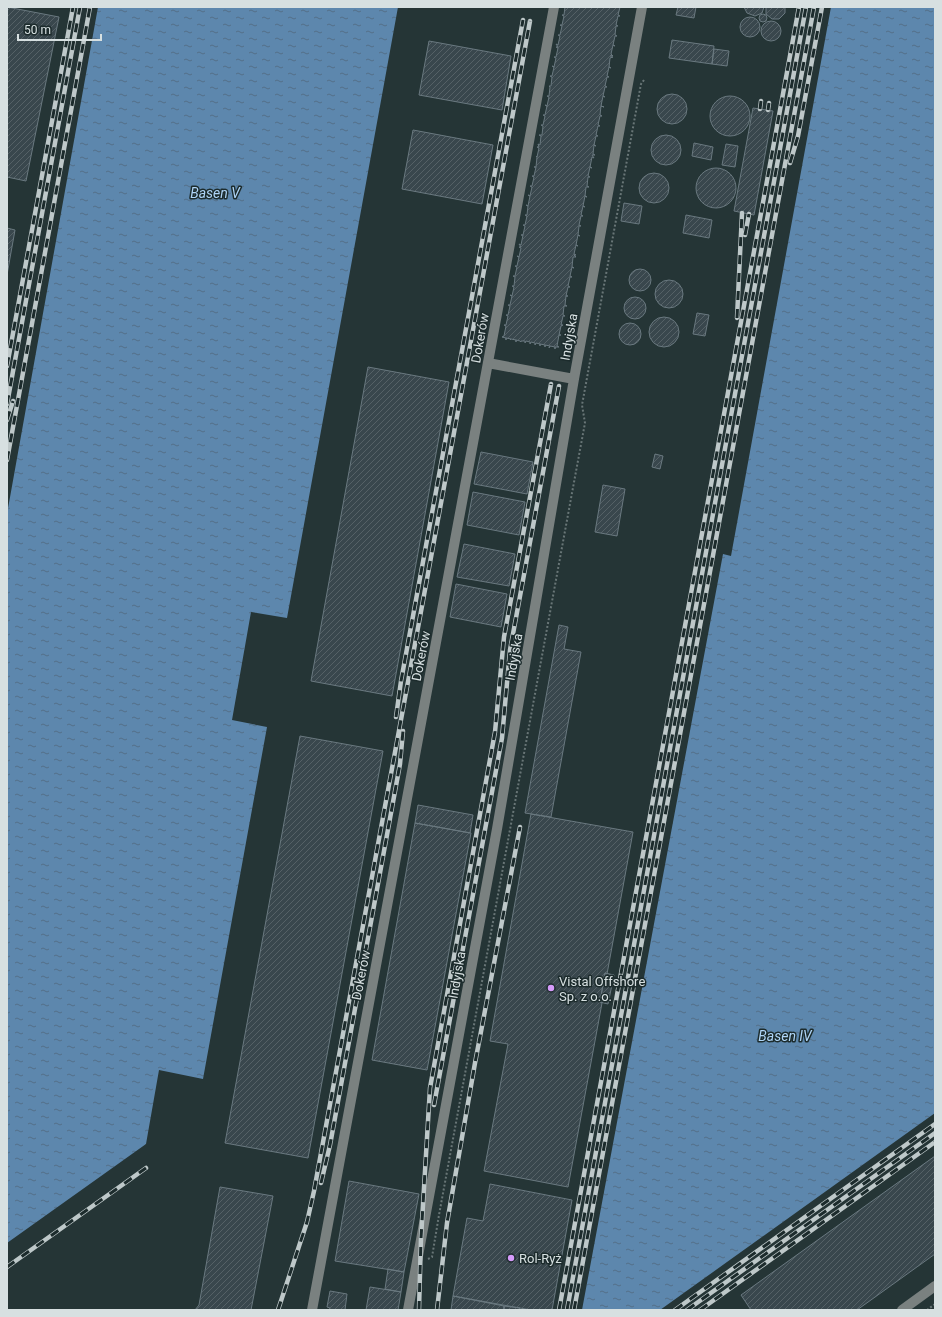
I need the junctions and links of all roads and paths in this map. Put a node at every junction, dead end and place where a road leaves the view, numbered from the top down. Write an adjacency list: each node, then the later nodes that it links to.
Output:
1 (554, 7): 4 (street, Dokerów)
2 (642, 7): 5 (street, Indyjska)
3 (644, 80): 6 (path)
4 (488, 362): 5 (street); 9 (street, Dokerów)
5 (574, 379): 10 (street, Indyjska)
6 (425, 1262)
7 (935, 1286): 11 (street)
8 (935, 1304): 12 (path)
9 (312, 1310)
10 (408, 1310)
11 (902, 1310)
12 (926, 1310)

